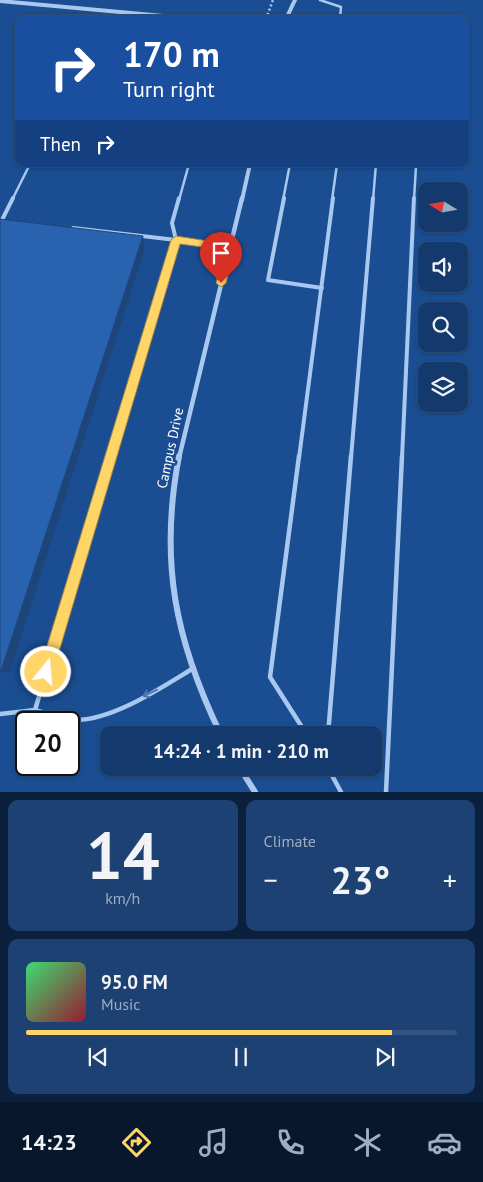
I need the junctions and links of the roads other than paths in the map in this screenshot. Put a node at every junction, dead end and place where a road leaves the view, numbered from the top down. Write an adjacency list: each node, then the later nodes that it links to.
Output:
1 (295, 0): 5 (street)
2 (320, 0): 6 (lane)
3 (0, 1): 4 (street)
4 (152, 15)
5 (288, 15)
6 (341, 15)
7 (28, 167): 14 (lane)
8 (188, 167): 17 (lane)
9 (249, 167): 18 (street, Campus Drive)
10 (289, 167): 19 (lane)
11 (337, 167): 19 (lane)
12 (376, 167): 25 (lane)
13 (416, 167): 30 (lane)
14 (1, 220): 15 (lane)
15 (10, 221)
16 (72, 228): 17 (lane)
17 (176, 240): 18 (lane); 21 (lane)
18 (230, 247): 20 (street, Campus Drive)
19 (322, 288): 24 (lane)
20 (192, 669): 21 (lane, one-way to 21); 23 (street, Campus Drive)
21 (35, 710): 22 (lane)
22 (0, 714)
23 (216, 726)
24 (301, 726)
25 (329, 726)
26 (245, 776): 28 (street)
27 (332, 776): 29 (lane)
28 (255, 792)
29 (341, 792)
30 (386, 792)

